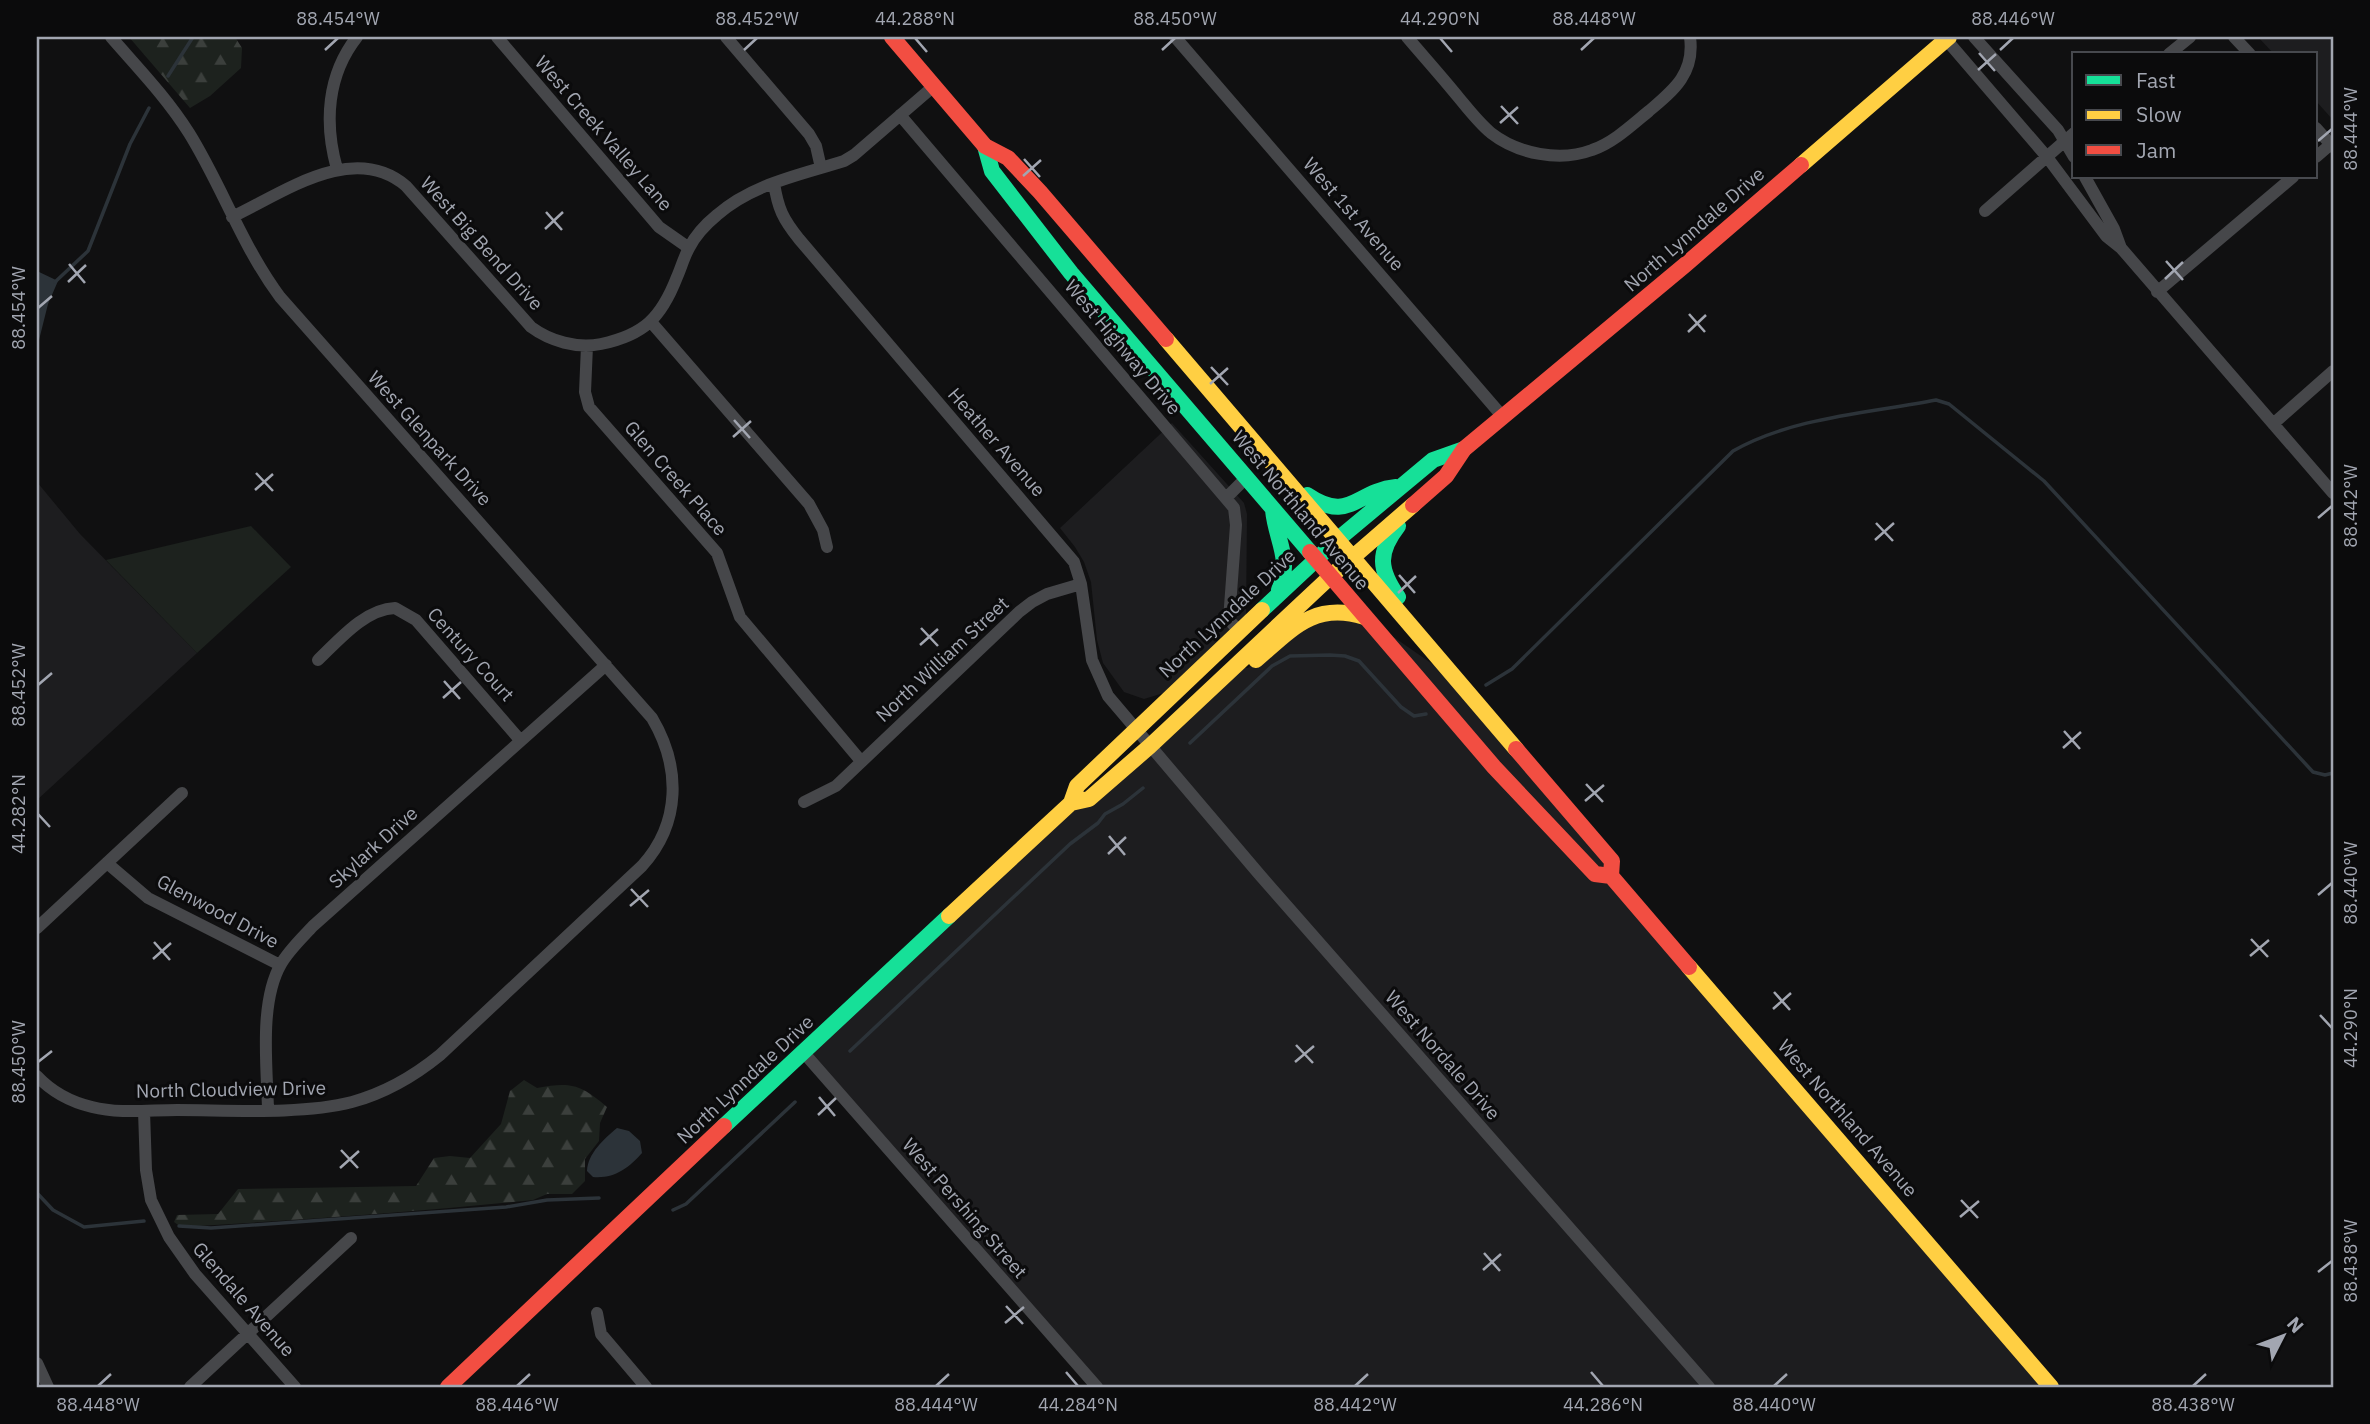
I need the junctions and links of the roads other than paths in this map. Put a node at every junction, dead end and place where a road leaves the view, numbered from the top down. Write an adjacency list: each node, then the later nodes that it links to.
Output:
1 (111, 37): 28 (street, West Glenpark Drive)
2 (357, 37): 23 (street)
3 (497, 37): 29 (street, West Creek Valley Lane)
4 (726, 37): 22 (street)
5 (892, 37): 15 (main road, West Northland Avenue)
6 (1175, 37): 35 (street, West 1st Avenue)
7 (1407, 37): 8 (street)
8 (1690, 37)
9 (1946, 37): 21 (street); 35 (main road, North Lynndale Drive)
10 (1974, 37): 18 (street)
11 (2190, 37): 13 (street)
12 (2234, 37): 14 (street)
13 (2171, 52)
14 (2248, 52)
15 (934, 86): 16 (street); 19 (main road, West Northland Avenue)
16 (900, 116): 22 (street); 42 (street, West Highway Drive)
17 (2318, 130): 20 (street)
18 (2070, 137): 21 (street)
19 (985, 146): 38 (main road, West Northland Avenue); 39 (main road, West Northland Avenue)
20 (2332, 146)
21 (2047, 157): 27 (street); 30 (street)
22 (821, 168): 26 (street)
23 (337, 169): 28 (street); 33 (street, West Big Bend Drive)
24 (2086, 178): 30 (street)
25 (2292, 178): 31 (street)
26 (774, 183): 29 (street); 50 (street, Heather Avenue)
27 (1985, 211)
28 (232, 217): 55 (street, West Glenpark Drive)
29 (688, 248): 32 (street)
30 (2121, 248): 31 (street)
31 (2157, 292): 36 (street)
32 (651, 323): 33 (street, West Big Bend Drive); 46 (street)
33 (587, 346): 61 (street, Glen Creek Place)
34 (2333, 371): 36 (street)
35 (1503, 417): 37 (main road, North Lynndale Drive)
36 (2273, 424): 41 (street)
37 (1464, 449): 40 (main road, North Lynndale Drive); 44 (main road, North Lynndale Drive)
38 (1246, 478): 42 (street); 43 (main road, West Northland Avenue)
39 (1289, 482): 40 (main road); 45 (main road, West Northland Avenue)
40 (1400, 488): 45 (main road, North Lynndale Drive)
41 (2333, 493)
42 (1226, 498): 53 (street, West Highway Drive)
43 (1273, 509): 48 (main road, West Northland Avenue); 51 (main road)
44 (1399, 517): 47 (main road, North Lynndale Drive); 57 (main road)
45 (1337, 540): 47 (main road, West Northland Avenue); 48 (main road, North Lynndale Drive)
46 (827, 547)
47 (1352, 558): 49 (main road, North Lynndale Drive); 57 (main road, West Northland Avenue)
48 (1315, 559): 49 (main road, West Northland Avenue); 51 (main road, North Lynndale Drive)
49 (1330, 577): 52 (main road, West Northland Avenue); 56 (main road, North Lynndale Drive)
50 (1082, 584): 58 (street, Heather Avenue); 61 (street, North William Street)
51 (1276, 596): 53 (main road, North Lynndale Drive)
52 (1364, 617): 56 (main road); 67 (main road, West Northland Avenue)
53 (1238, 631): 58 (main road, North Lynndale Drive)
54 (318, 660): 59 (street, Century Court)
55 (606, 665): 59 (street, Skylark Drive); 66 (street, West Glenpark Drive)
56 (1231, 667): 60 (main road, North Lynndale Drive)
57 (1446, 668): 67 (main road, West Northland Avenue)
58 (1136, 729): 60 (street, Heather Avenue); 64 (main road, North Lynndale Drive)
59 (520, 740): 69 (street, Skylark Drive)
60 (1150, 746): 64 (main road, North Lynndale Drive); 84 (street, West Nordale Drive)
61 (861, 761): 63 (street, North William Street)
62 (182, 793): 65 (street)
63 (804, 802)
64 (1071, 803): 70 (main road, North Lynndale Drive)
65 (107, 863): 68 (street); 69 (street, Glenwood Drive)
66 (642, 866): 72 (street, North Cloudview Drive)
67 (1611, 876): 85 (main road, West Northland Avenue)
68 (37, 928)
69 (280, 965): 72 (street, Skylark Drive)
70 (804, 1054): 81 (main road, North Lynndale Drive); 83 (street, West Pershing Street)
71 (37, 1076): 73 (street, North Cloudview Drive)
72 (268, 1110): 73 (street, North Cloudview Drive)
73 (144, 1111): 76 (street, Glendale Avenue)
74 (351, 1238): 76 (street)
75 (597, 1313): 82 (street)
76 (249, 1335): 79 (street); 80 (street, Glendale Avenue)
77 (37, 1363): 78 (street)
78 (48, 1387)
79 (190, 1387)
80 (295, 1387)
81 (448, 1387)
82 (646, 1387)
83 (1097, 1387)
84 (1709, 1387)
85 (2051, 1387)

